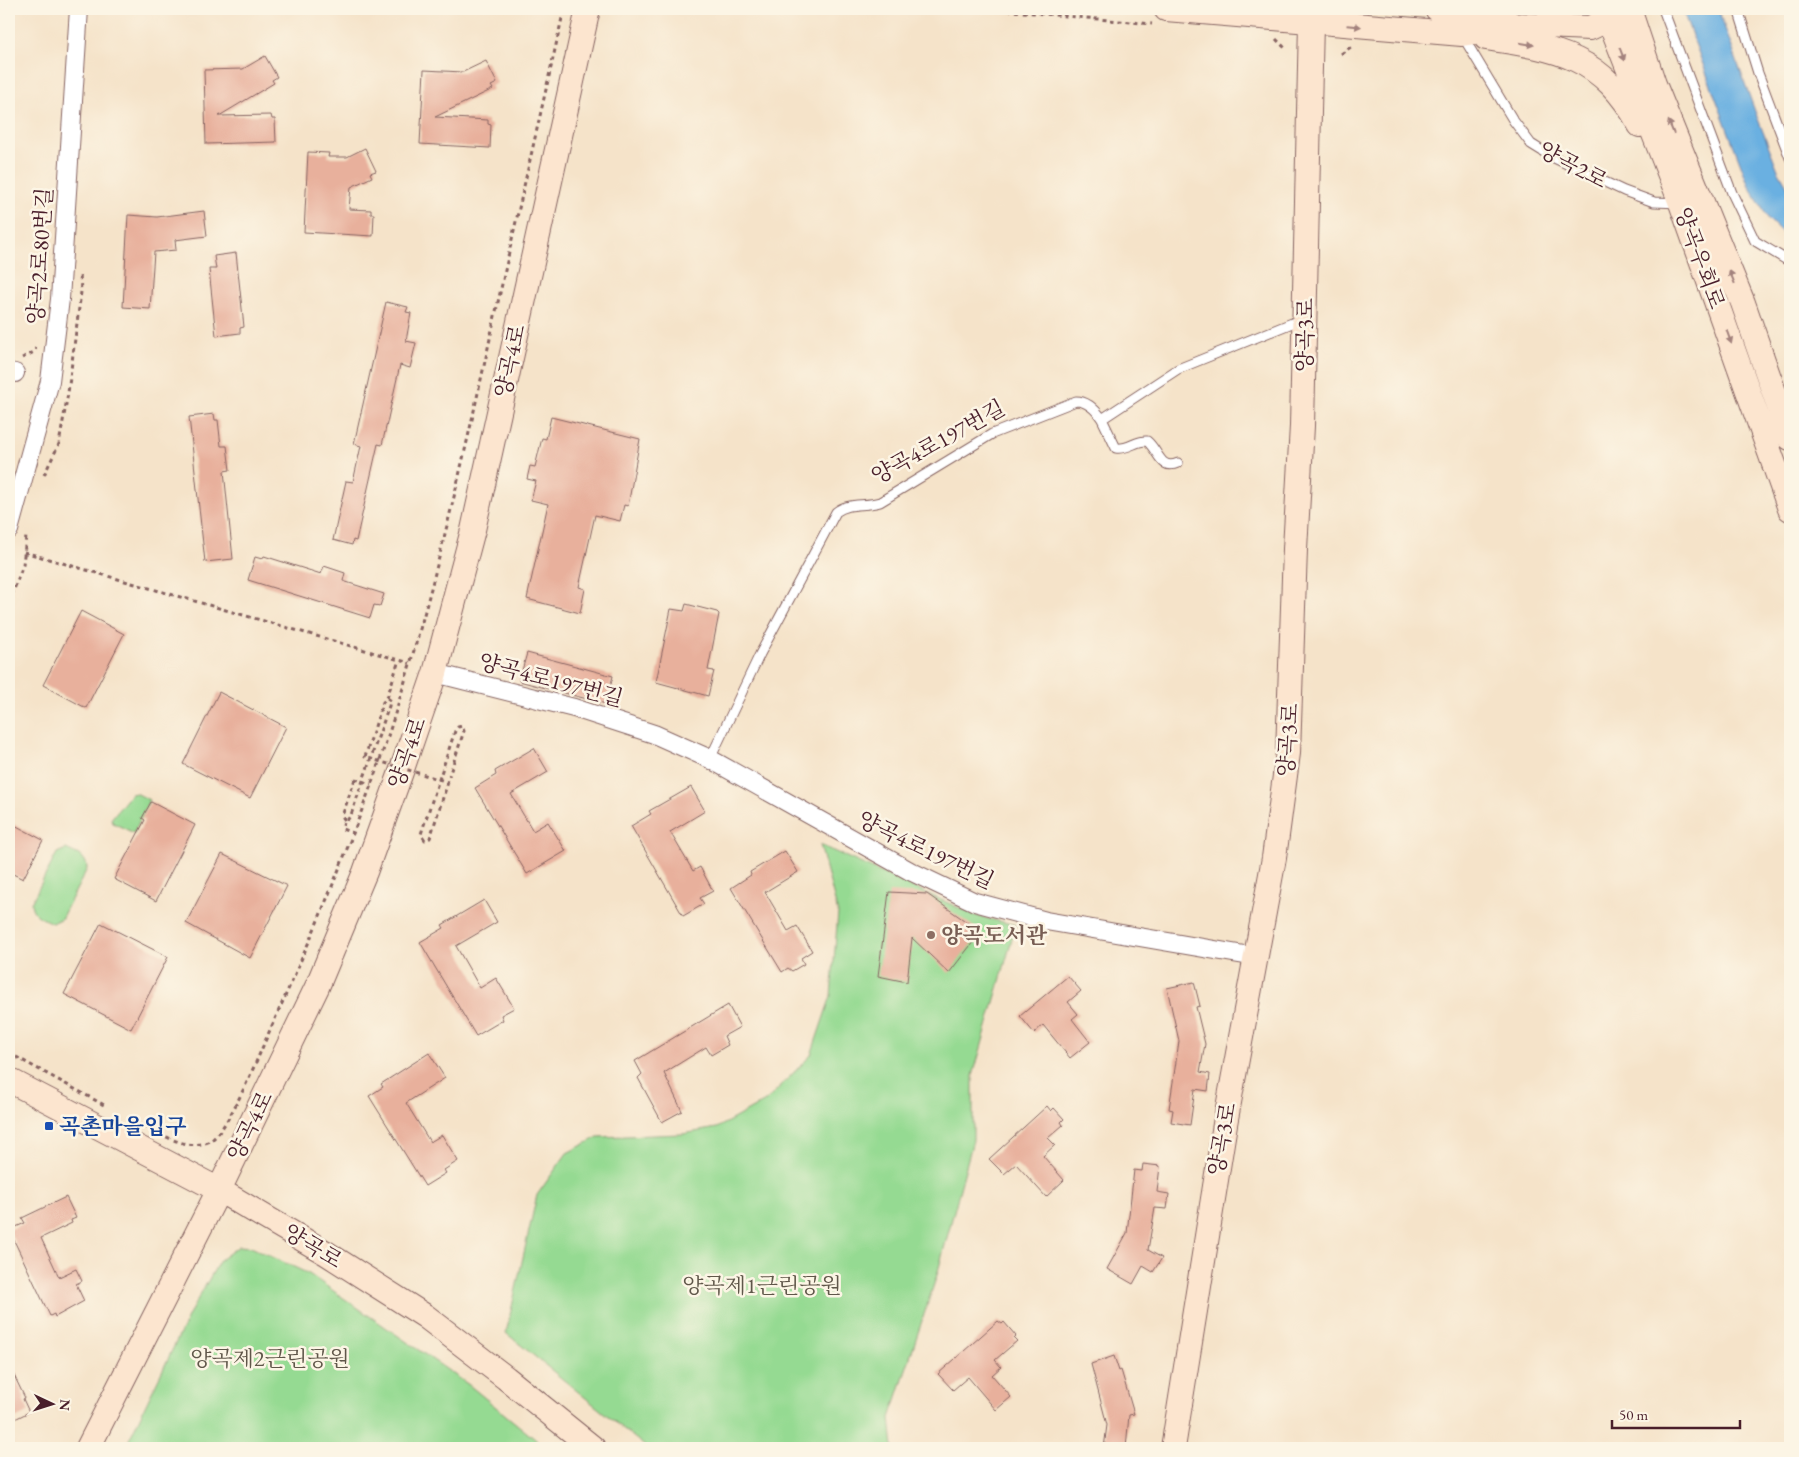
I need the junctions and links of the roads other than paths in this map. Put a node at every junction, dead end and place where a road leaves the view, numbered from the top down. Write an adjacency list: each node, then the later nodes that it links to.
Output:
1 (79, 9): 20 (street, 양곡2로80번길)
2 (588, 9): 21 (street, 양곡4로)
3 (1437, 9): 4 (street)
4 (1455, 9): 10 (street)
5 (1662, 9): 14 (lane)
6 (1738, 9): 12 (lane)
7 (1621, 11): 10 (street); 13 (street, 양곡우회로, one-way to 13); 17 (street, 양곡우회로, one-way to 7)
8 (1163, 16): 9 (street)
9 (1311, 22): 11 (street, one-way to 11); 15 (street, 양곡3로)
10 (1521, 26): 11 (street)
11 (1462, 34): 13 (lane, 양곡2로); 13 (street, one-way to 13)
12 (1790, 158)
13 (1681, 203): 19 (street, 양곡우회로, one-way to 19)
14 (1790, 262)
15 (1305, 318): 16 (lane); 23 (street, 양곡3로)
16 (1102, 419): 18 (lane); 22 (lane, 양곡4로197번길)
17 (1790, 438)
18 (1178, 463)
19 (1790, 509)
20 (9, 530)
21 (435, 673): 22 (street, 양곡4로197번길); 25 (street, 양곡4로)
22 (710, 759): 23 (street, 양곡4로197번길)
23 (1256, 957): 28 (street, 양곡3로)
24 (9, 1080): 25 (street, 양곡로)
25 (219, 1190): 26 (street, 양곡4로); 27 (street, 양곡로)
26 (88, 1448)
27 (593, 1448)
28 (1173, 1448)

